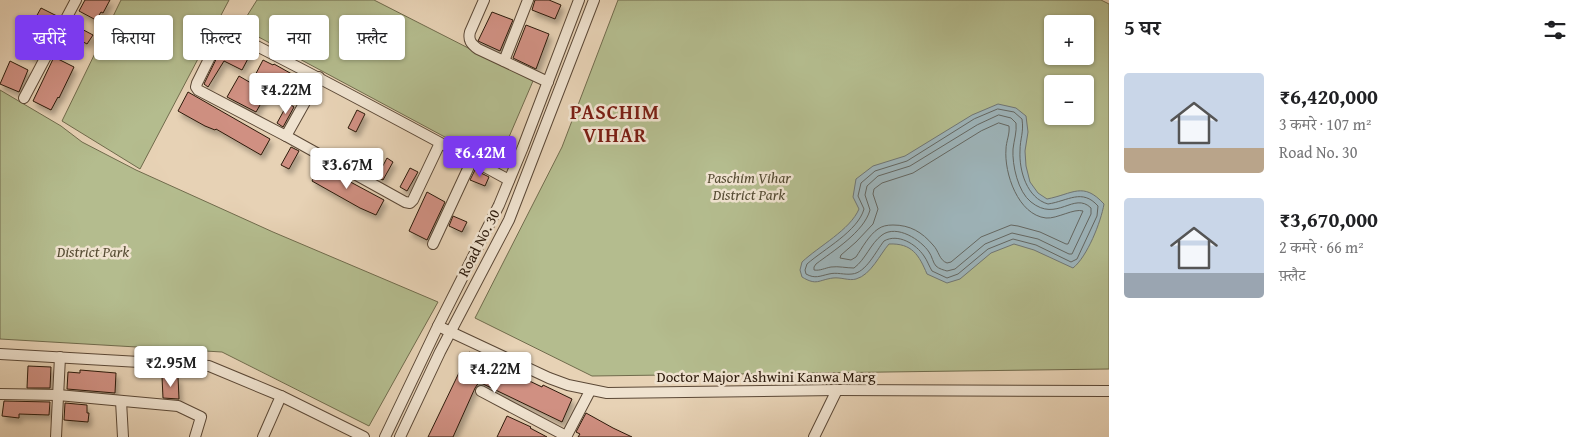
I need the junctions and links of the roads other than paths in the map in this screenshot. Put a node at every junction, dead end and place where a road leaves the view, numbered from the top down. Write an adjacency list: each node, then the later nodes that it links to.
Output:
1 (76, 0): 9 (street)
2 (484, 0): 6 (street)
3 (528, 0): 6 (street)
4 (579, 0): 8 (street, Road No. 30)
5 (594, 0): 16 (street, Road No. 30)
6 (504, 61): 8 (street)
7 (319, 77): 10 (street); 10 (street); 11 (street)
8 (548, 82): 13 (street, Road No. 30)
9 (24, 98)
10 (286, 136): 11 (street)
11 (440, 142): 12 (street)
12 (472, 160): 13 (street); 14 (street)
13 (509, 180): 15 (street, Road No. 30)
14 (433, 244)
15 (438, 326): 16 (street, Doctor Major Ashwini Kanwa Marg); 32 (street, Road No. 30)
16 (450, 332): 21 (street, Doctor Major Ashwini Kanwa Marg); 33 (street, Road No. 30)
17 (0, 354): 18 (street)
18 (60, 357): 24 (street); 25 (street)
19 (836, 390): 21 (street, Doctor Major Ashwini Kanwa Marg); 22 (street, Doctor Major Ashwini Kanwa Marg); 35 (street)
20 (481, 391): 34 (street)
21 (590, 391): 34 (street)
22 (1109, 391)
23 (0, 394): 24 (street)
24 (58, 395): 26 (street); 27 (street)
25 (281, 396): 30 (street); 31 (street)
26 (121, 401): 28 (street); 29 (street)
27 (56, 437)
28 (123, 437)
29 (195, 437)
30 (263, 437)
31 (364, 437)
32 (385, 437)
33 (400, 437)
34 (566, 437)
35 (814, 437)

